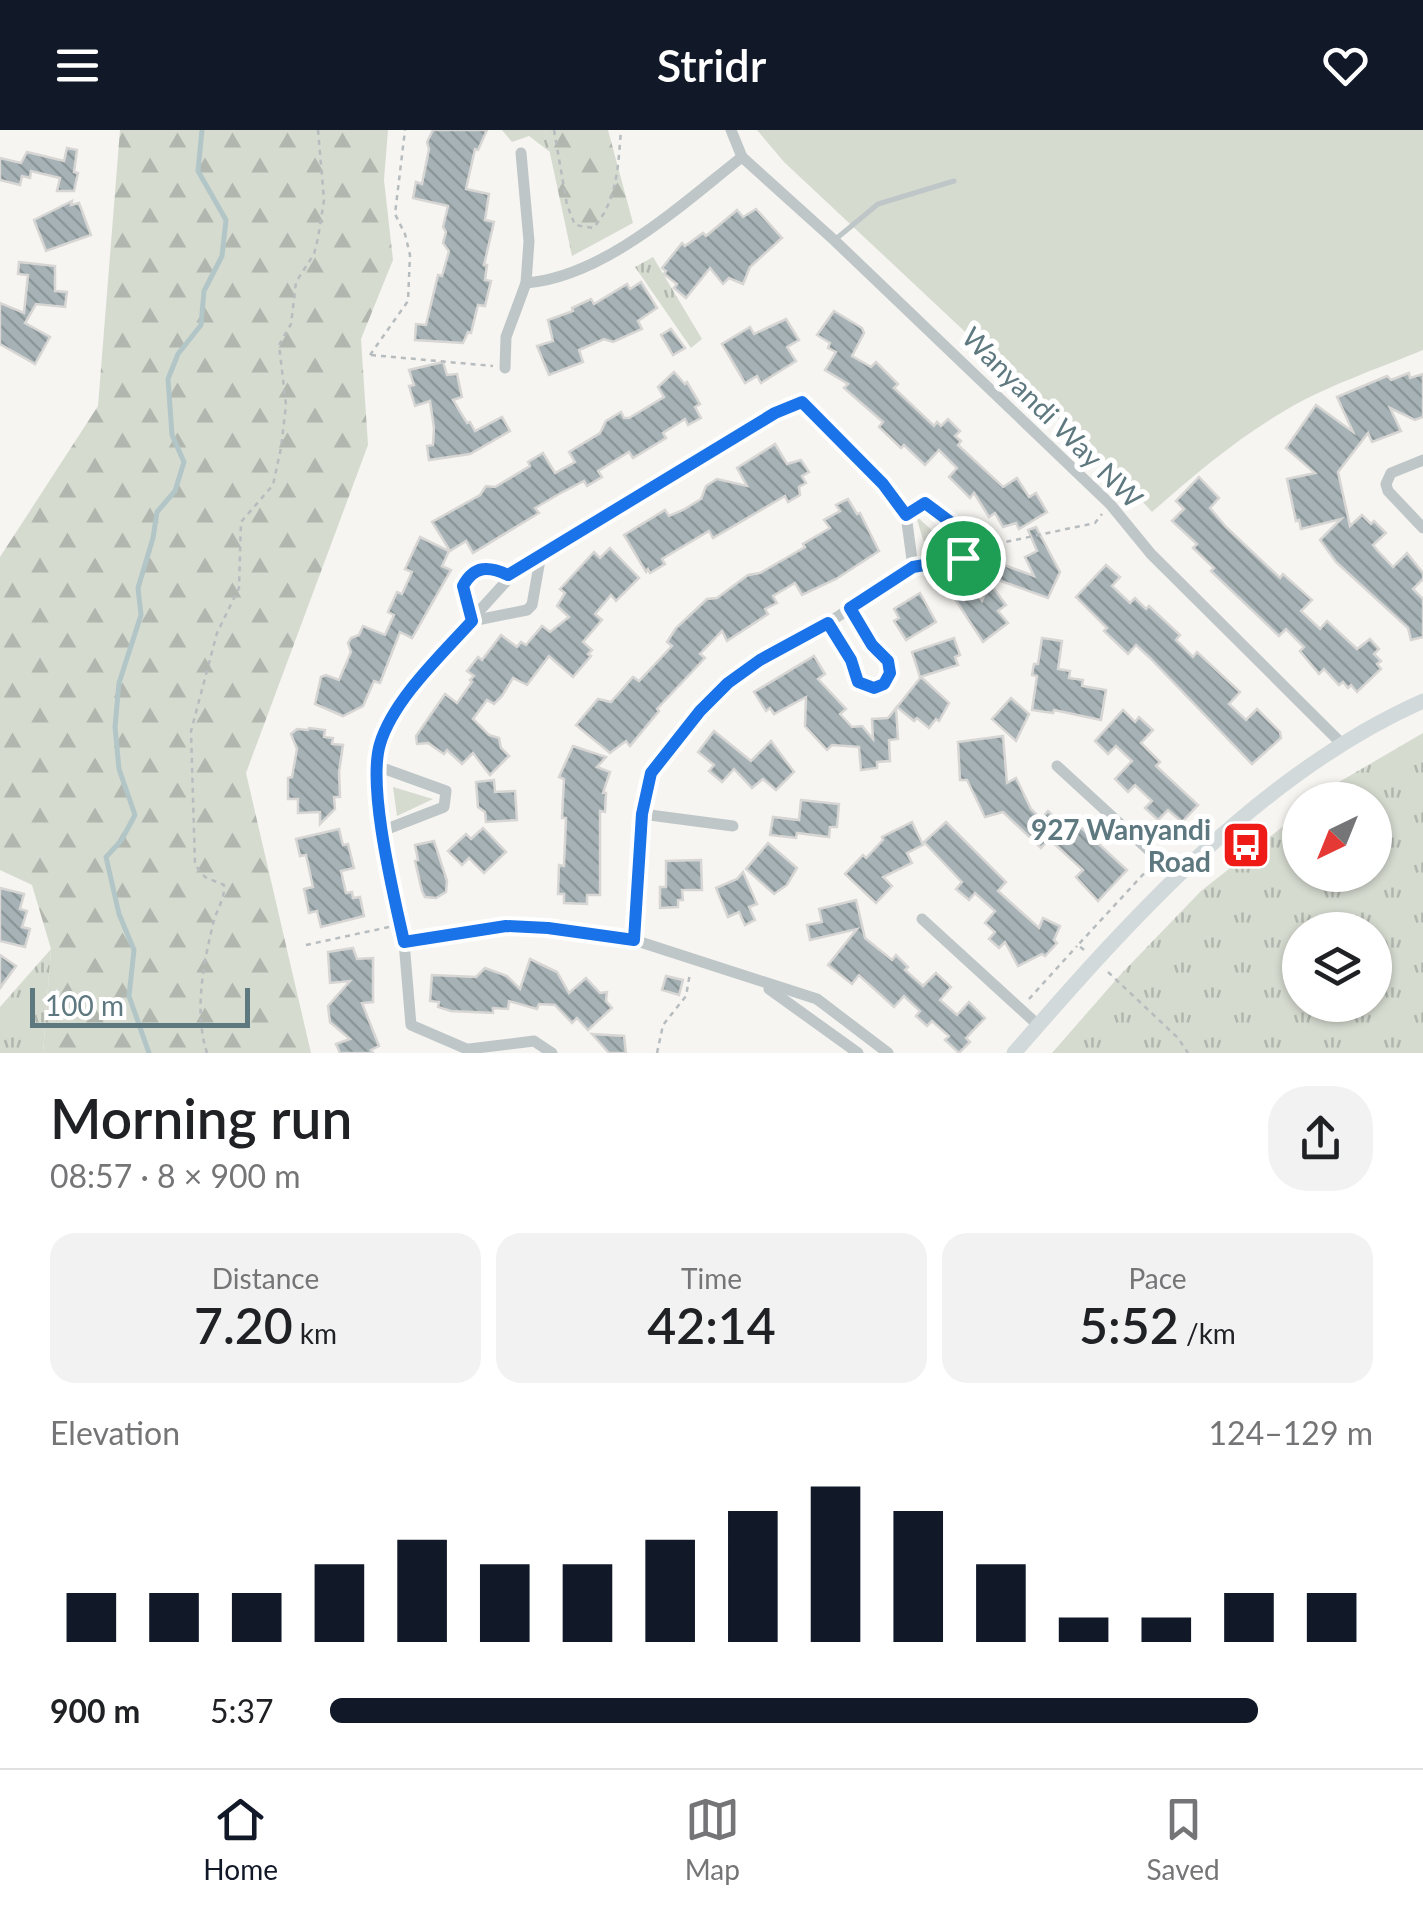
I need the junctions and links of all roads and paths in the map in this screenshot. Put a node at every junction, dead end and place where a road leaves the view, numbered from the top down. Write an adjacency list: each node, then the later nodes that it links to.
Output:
1 (318, 130): 45 (path)
2 (405, 130): 11 (path)
3 (554, 130): 4 (path)
4 (621, 130)
5 (731, 130): 7 (street, Wanyandi Way NW)
6 (521, 153): 10 (street)
7 (742, 158): 9 (street, Wanyandi Way NW); 10 (street)
8 (954, 181): 9 (lane)
9 (834, 240): 14 (street, Wanyandi Way NW)
10 (526, 282): 11 (street)
11 (506, 368)
12 (833, 434): 15 (path); 17 (street)
13 (1423, 460): 16 (street)
14 (1110, 504): 18 (path); 25 (street, Wanyandi Way NW)
15 (906, 515): 18 (street); 19 (street)
16 (1423, 528)
17 (540, 554): 20 (street); 22 (street)
18 (963, 558): 19 (street)
19 (913, 567): 21 (street)
20 (508, 575): 22 (street); 22 (street)
21 (850, 608): 23 (street); 23 (street)
22 (472, 621): 26 (street)
23 (828, 623): 28 (street)
24 (1423, 701): 25 (street)
25 (1340, 742): 32 (street)
26 (377, 766): 30 (street); 30 (street)
27 (1058, 766): 31 (street)
28 (642, 814): 29 (street); 35 (street)
29 (733, 826)
30 (382, 831): 34 (street)
31 (1158, 858): 32 (street); 38 (path)
32 (1178, 876): 40 (street)
33 (922, 919): 42 (street)
34 (400, 924): 36 (street); 37 (path)
35 (634, 940): 36 (street); 39 (street)
36 (404, 942): 44 (street)
37 (306, 945)
38 (1078, 945): 40 (path); 42 (path)
39 (695, 958): 41 (street); 47 (path)
40 (1097, 962): 43 (street); 51 (path)
41 (757, 980): 48 (street); 49 (street)
42 (1020, 1008): 43 (street)
43 (1038, 1025): 50 (street)
44 (472, 1051): 46 (street)
45 (207, 1053)
46 (552, 1053)
47 (656, 1053)
48 (858, 1053)
49 (888, 1053)
50 (1014, 1053)
51 (1188, 1053)

